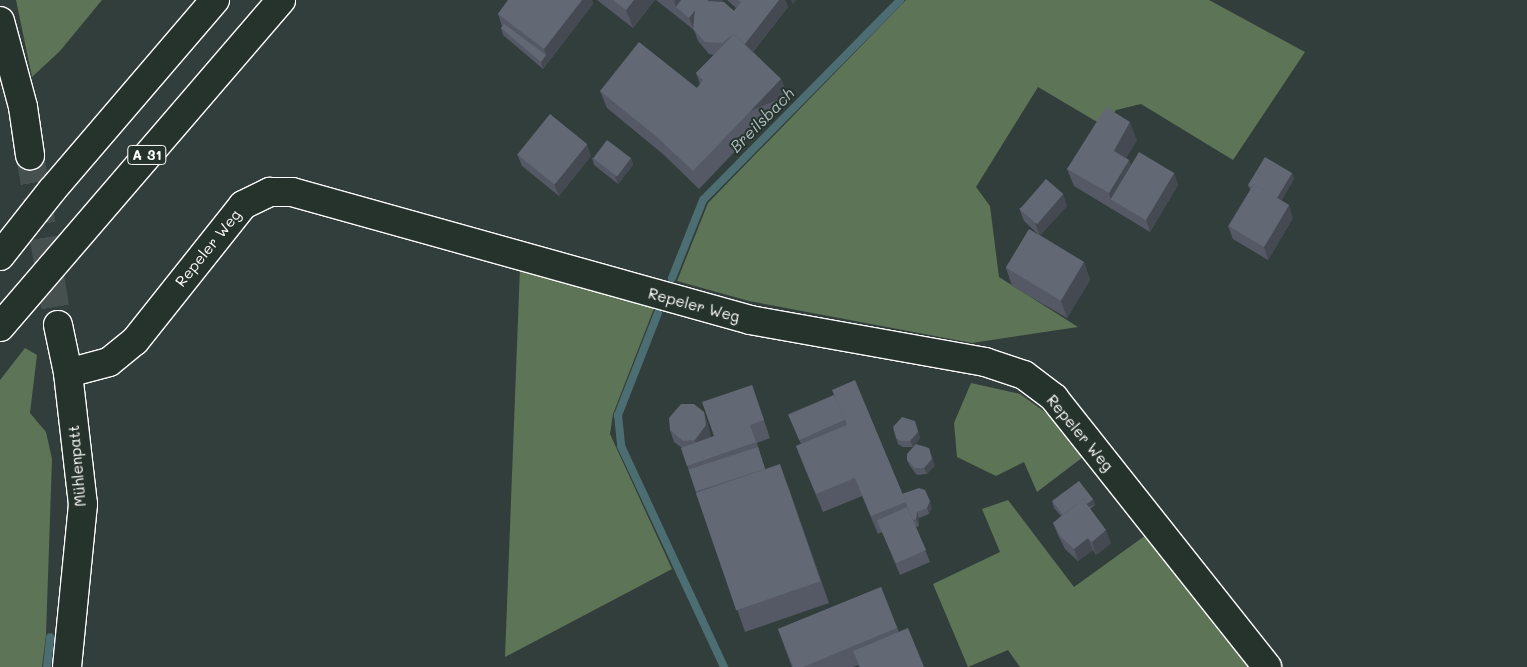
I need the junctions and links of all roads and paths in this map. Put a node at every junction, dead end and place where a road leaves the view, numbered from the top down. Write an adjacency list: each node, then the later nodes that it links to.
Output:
1 (215, 0): 6 (main road)
2 (281, 0): 8 (main road, A 31)
3 (0, 21): 4 (main road)
4 (11, 112): 5 (main road)
5 (30, 155)
6 (0, 256)
7 (58, 325): 9 (main road, Mühlenpatt)
8 (0, 327)
9 (68, 373): 10 (main road, Mühlenpatt); 11 (main road, Repeler Weg)
10 (67, 667)
11 (1267, 667)

